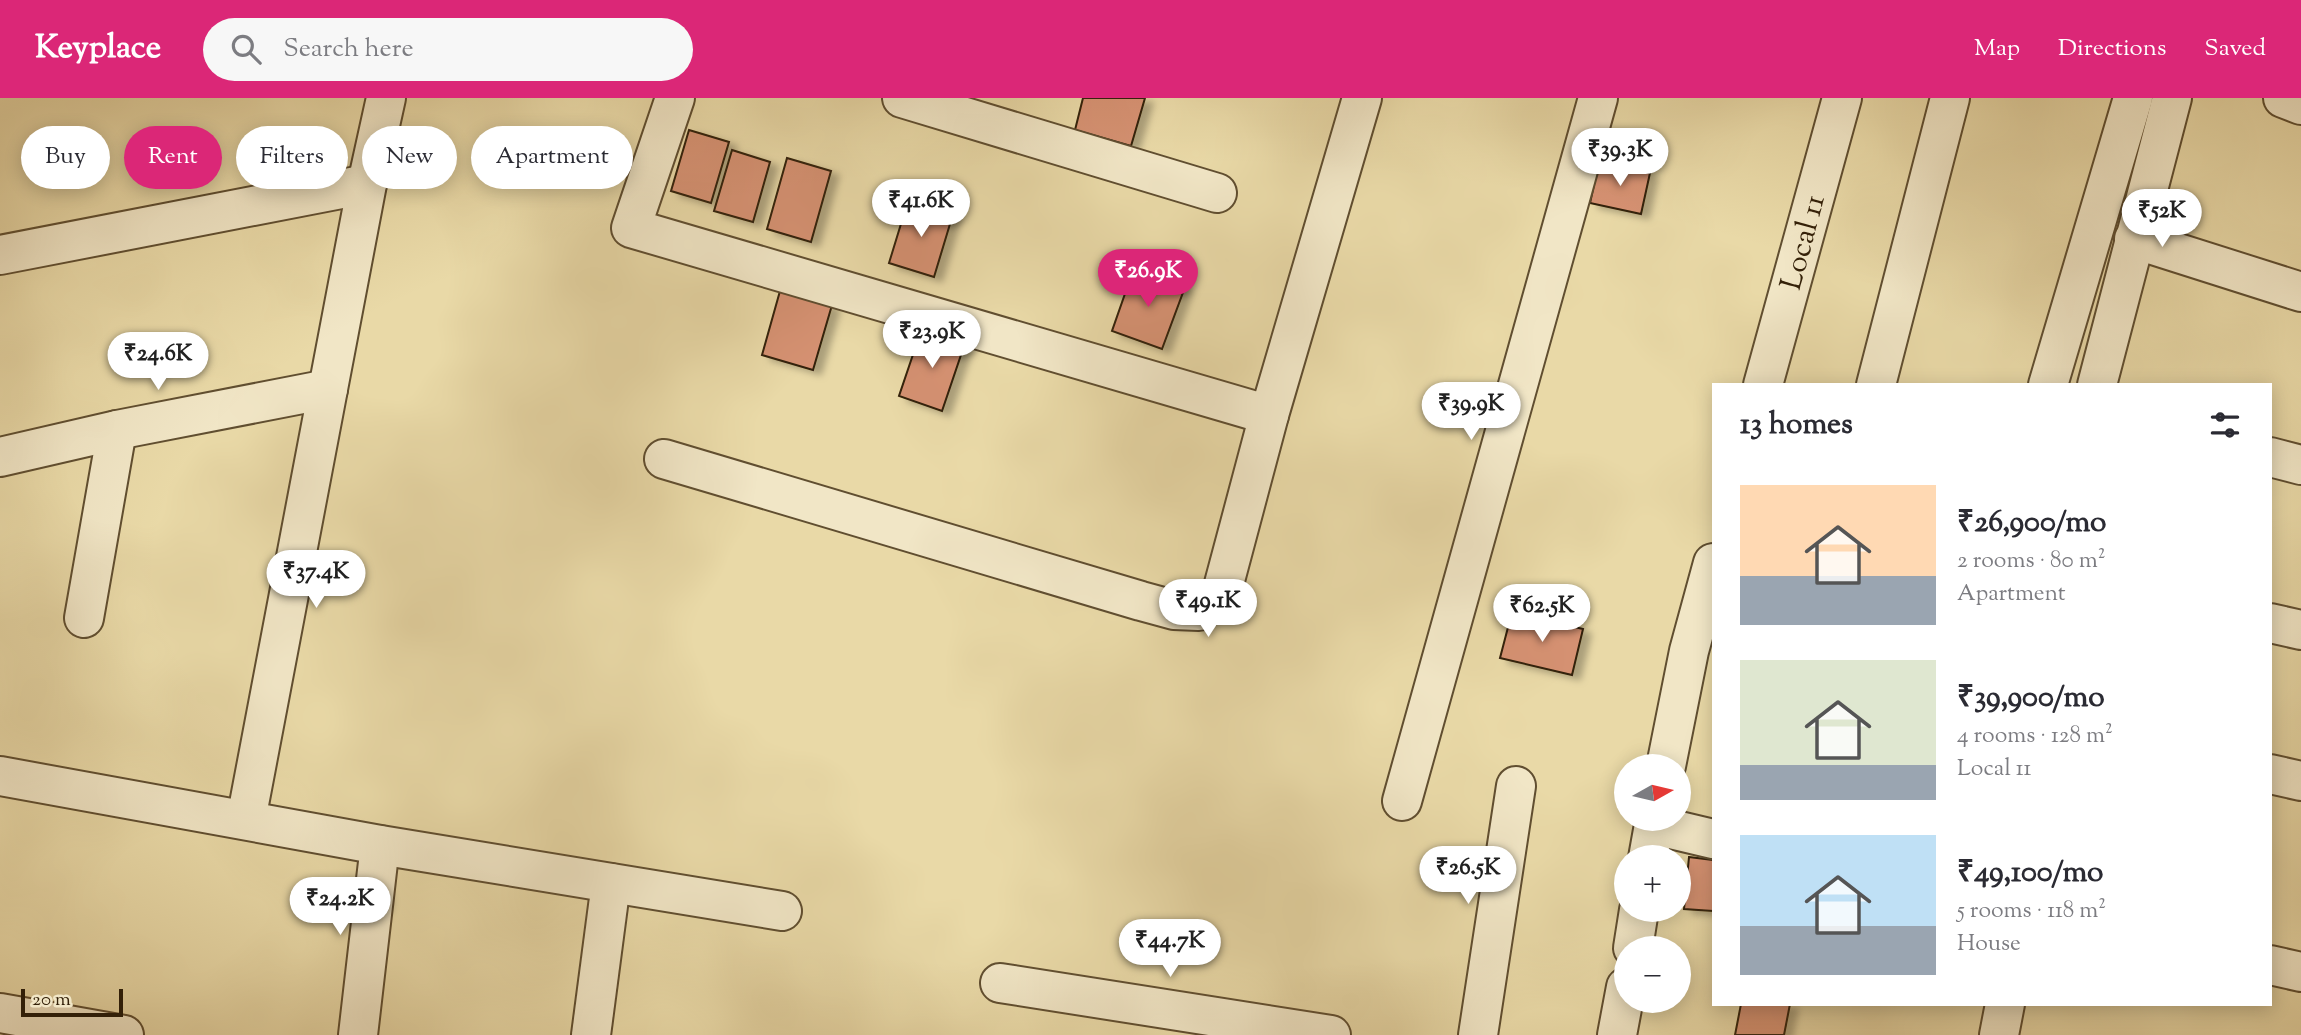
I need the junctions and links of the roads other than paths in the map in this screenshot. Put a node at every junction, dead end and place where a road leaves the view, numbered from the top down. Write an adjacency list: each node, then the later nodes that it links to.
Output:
1 (386, 98): 12 (street)
2 (675, 98): 24 (street)
3 (902, 98): 15 (street)
4 (1362, 98): 24 (street)
5 (1598, 98): 39 (street)
6 (1842, 98): 19 (street, Local 11)
7 (1950, 98): 20 (street)
8 (2133, 98): 21 (street)
9 (2172, 98): 16 (street)
10 (2283, 98): 11 (street)
11 (2301, 105)
12 (380, 126)
13 (362, 185): 17 (street)
14 (366, 189): 23 (street)
15 (1217, 193)
16 (2134, 239): 18 (street); 22 (street)
17 (0, 255)
18 (2301, 292)
19 (1764, 383)
20 (1877, 383)
21 (2049, 383)
22 (2098, 383)
23 (328, 389): 25 (street); 40 (street)
24 (1269, 415): 28 (street)
25 (117, 430): 26 (street); 31 (street)
26 (0, 457)
27 (2272, 458): 29 (street)
28 (664, 459)
29 (2301, 465)
30 (1712, 567): 34 (street)
31 (84, 618)
32 (2272, 623): 33 (street)
33 (2301, 630)
34 (1668, 754)
35 (2272, 774): 37 (street)
36 (0, 776): 40 (street)
37 (2301, 781)
38 (1517, 786): 56 (street)
39 (1402, 802)
40 (246, 820): 43 (street)
41 (1653, 834): 42 (street)
42 (1712, 839)
43 (380, 845): 44 (street); 53 (street)
44 (611, 883): 45 (street); 54 (street)
45 (782, 911)
46 (2272, 965): 47 (street)
47 (2301, 972)
48 (1000, 982): 55 (street)
49 (2005, 1006): 58 (street)
50 (0, 1013): 52 (street)
51 (1621, 1013): 57 (street)
52 (124, 1035)
53 (358, 1035)
54 (590, 1035)
55 (1331, 1035)
56 (1478, 1035)
57 (1617, 1035)
58 (2000, 1035)

